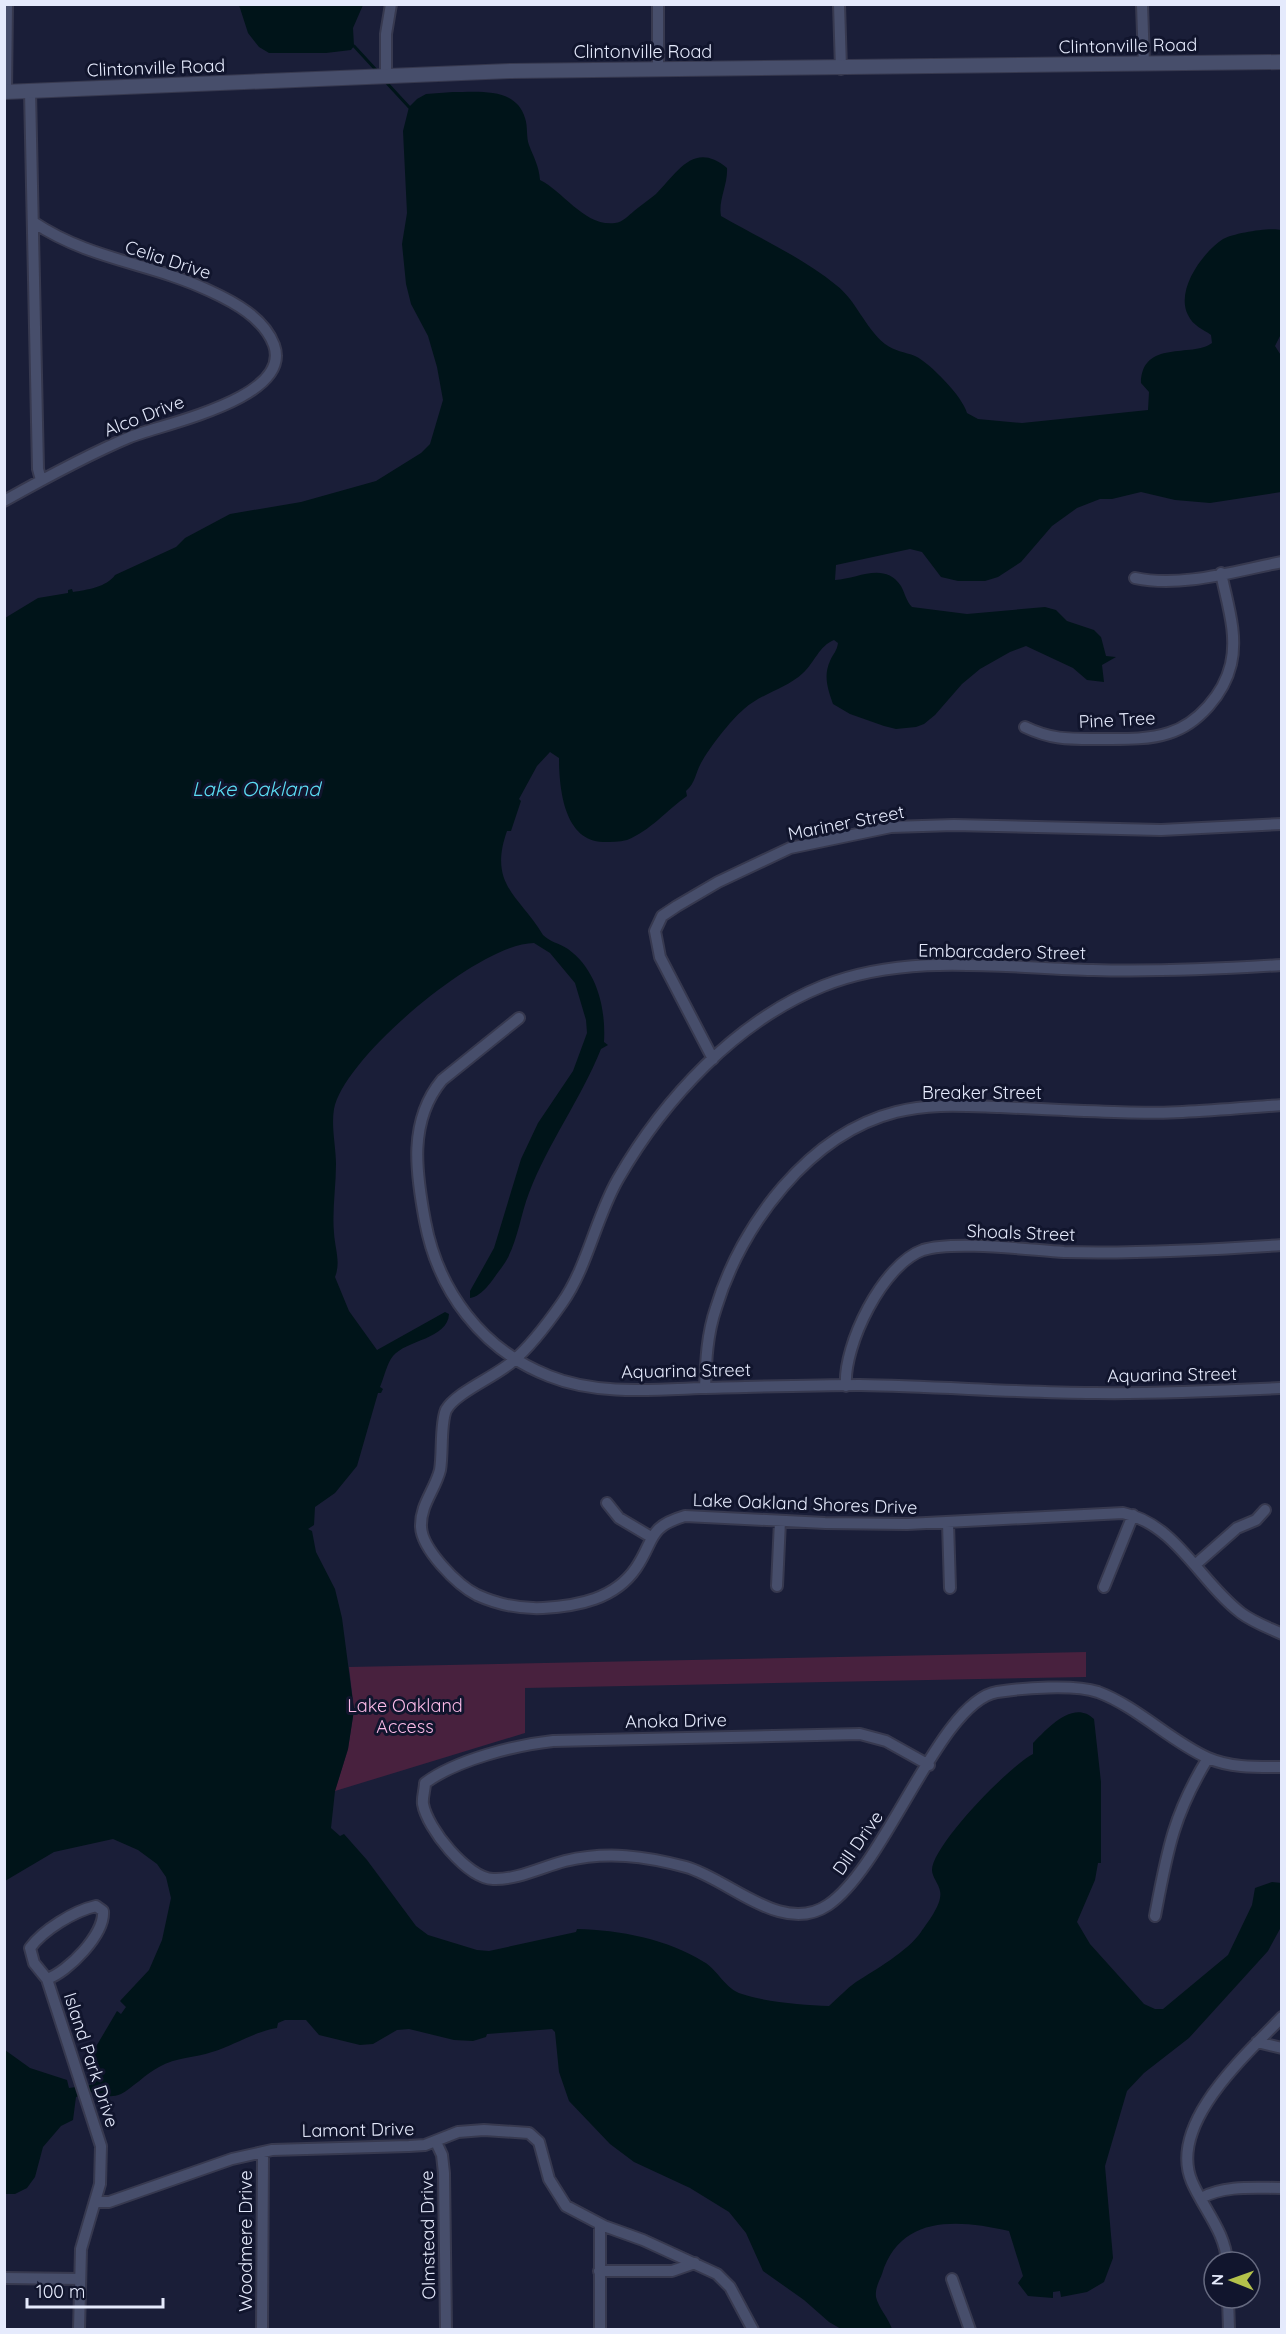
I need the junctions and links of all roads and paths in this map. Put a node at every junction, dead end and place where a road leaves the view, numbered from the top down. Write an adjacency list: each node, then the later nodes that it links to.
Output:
1 (7, 4): 12 (street)
2 (391, 4): 10 (street)
3 (658, 4): 9 (street)
4 (839, 4): 8 (street)
5 (1142, 4): 7 (street)
6 (1281, 62): 7 (street, Clintonville Road)
7 (1144, 64): 8 (street, Clintonville Road)
8 (841, 69): 9 (street, Clintonville Road)
9 (658, 70): 10 (street, Clintonville Road)
10 (386, 76): 11 (street, Clintonville Road)
11 (30, 91): 12 (street, Clintonville Road); 13 (street)
12 (5, 92)
13 (33, 222): 14 (street, Celia Drive); 15 (street)
14 (276, 351): 15 (street, Alco Drive)
15 (41, 480): 16 (street, Alco Drive)
16 (4, 501)
17 (1281, 562): 18 (street)
18 (1221, 573): 19 (street); 20 (street, Pine Tree)
19 (1135, 578)
20 (1025, 727)
21 (1281, 824): 24 (street, Mariner Street)
22 (1281, 965): 24 (street, Embarcadero Street)
23 (519, 1018): 27 (street, Aquarina Street)
24 (713, 1059): 27 (street, Embarcadero Street)
25 (1281, 1106): 29 (street, Breaker Street)
26 (1281, 1245): 28 (street, Shoals Street)
27 (516, 1359): 29 (street, Aquarina Street); 36 (street, Lake Oakland Shores Drive)
28 (846, 1386): 29 (street, Aquarina Street); 30 (street, Aquarina Street)
29 (705, 1388)
30 (1281, 1388)
31 (607, 1503): 36 (street)
32 (1264, 1510): 37 (street)
33 (1133, 1515): 35 (street, Lake Oakland Shores Drive); 37 (street, Lake Oakland Shores Drive); 39 (street)
34 (780, 1521): 35 (street, Lake Oakland Shores Drive); 36 (street, Lake Oakland Shores Drive); 38 (street)
35 (948, 1523): 40 (street)
36 (651, 1537)
37 (1195, 1565): 41 (street, Lake Oakland Shores Drive)
38 (777, 1586)
39 (1104, 1587)
40 (950, 1588)
41 (1281, 1634)
42 (1208, 1758): 43 (street, Dill Drive); 44 (street, Dill Drive); 46 (street)
43 (929, 1764): 45 (street, Anoka Drive); 45 (street, Dill Drive)
44 (1281, 1767)
45 (425, 1783)
46 (1155, 1916)
47 (47, 1979): 47 (street, Island Park Drive); 55 (street, Island Park Drive)
48 (1281, 2017): 49 (street)
49 (1257, 2042): 50 (street); 54 (street)
50 (1281, 2048)
51 (436, 2142): 52 (street, Lamont Drive); 56 (street, Lamont Drive); 66 (street, Olmstead Drive)
52 (262, 2152): 55 (street, Lamont Drive); 65 (street, Woodmere Drive)
53 (1281, 2188): 54 (street)
54 (1201, 2198): 57 (street)
55 (95, 2202): 61 (street, Island Park Drive)
56 (600, 2224): 58 (street, Lamont Drive); 59 (street)
57 (1224, 2250)
58 (695, 2263): 59 (street); 68 (street, Lamont Drive)
59 (599, 2271): 67 (street)
60 (4, 2278): 61 (street)
61 (80, 2279): 64 (street, Island Park Drive)
62 (952, 2279): 69 (street)
63 (1228, 2310): 70 (street)
64 (78, 2330)
65 (262, 2330)
66 (446, 2330)
67 (600, 2330)
68 (753, 2330)
69 (970, 2330)
70 (1229, 2330)

